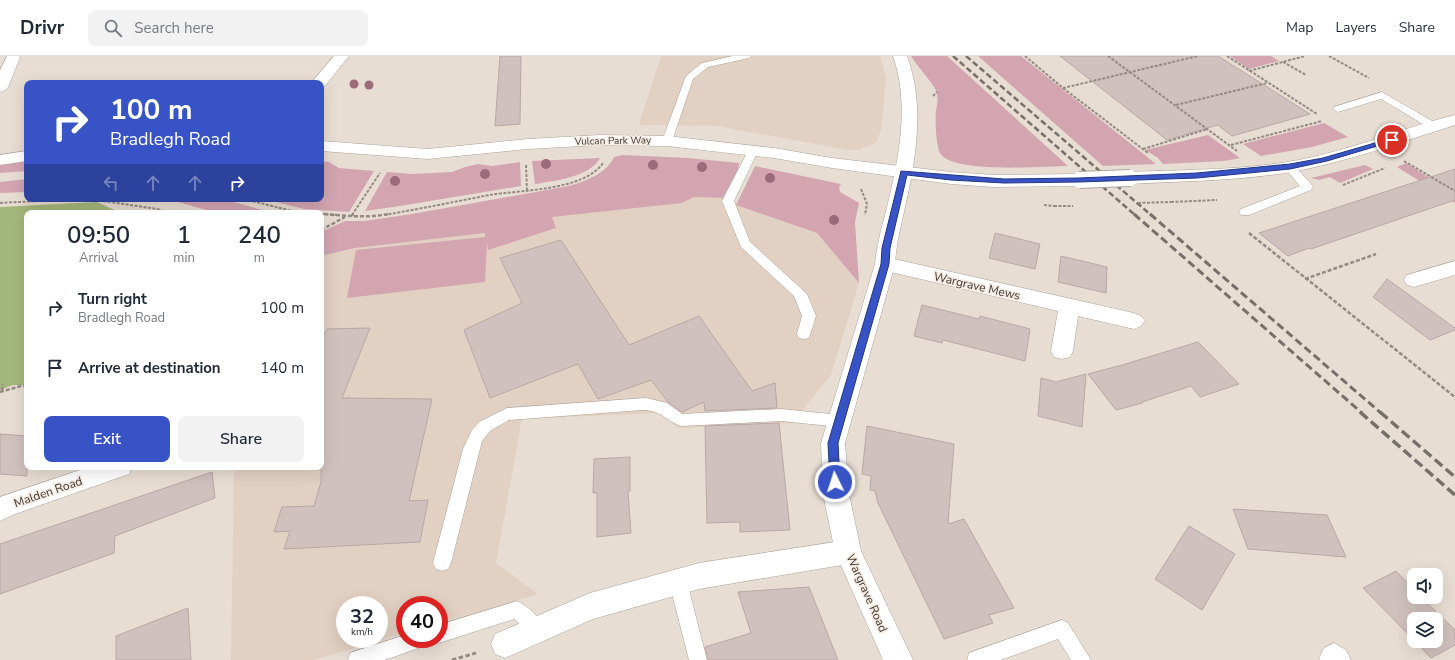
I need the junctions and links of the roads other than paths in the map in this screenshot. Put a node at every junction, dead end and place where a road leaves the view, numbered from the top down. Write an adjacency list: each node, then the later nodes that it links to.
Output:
1 (342, 56): 6 (street)
2 (746, 56): 5 (lane)
3 (900, 56): 17 (street, Wargrave Road)
4 (13, 58): 7 (street)
5 (715, 59): 11 (lane)
6 (322, 80)
7 (0, 87)
8 (1338, 109): 10 (lane)
9 (1455, 120): 10 (street, Vulcan Park Way)
10 (1434, 127): 16 (street, Vulcan Park Way)
11 (667, 141): 12 (street, Vulcan Park Way); 13 (street, Vulcan Park Way)
12 (324, 146)
13 (753, 151): 17 (street, Vulcan Park Way); 24 (lane)
14 (24, 156): 15 (street)
15 (0, 160)
16 (1290, 167): 17 (street, Vulcan Park Way, bridge); 18 (lane)
17 (904, 172): 19 (street, Wargrave Road)
18 (1245, 212)
19 (885, 264): 22 (street, Wargrave Mews); 26 (street, Wargrave Road)
20 (1455, 268): 21 (street)
21 (1414, 280)
22 (1069, 307): 23 (street, Wargrave Mews); 25 (street)
23 (1134, 321)
24 (804, 334)
25 (1062, 351)
26 (840, 421): 29 (street, Wargrave Road); 30 (lane)
27 (111, 470): 28 (street, Malden Road)
28 (0, 510)
29 (848, 552): 31 (street); 38 (street, Wargrave Road)
30 (442, 562)
31 (678, 582): 32 (street); 37 (lane)
32 (537, 629): 33 (lane); 34 (street)
33 (448, 631)
34 (505, 644)
35 (396, 647): 36 (lane)
36 (357, 660)
37 (698, 660)
38 (898, 660)
39 (976, 660): 40 (lane)
40 (1082, 660)

